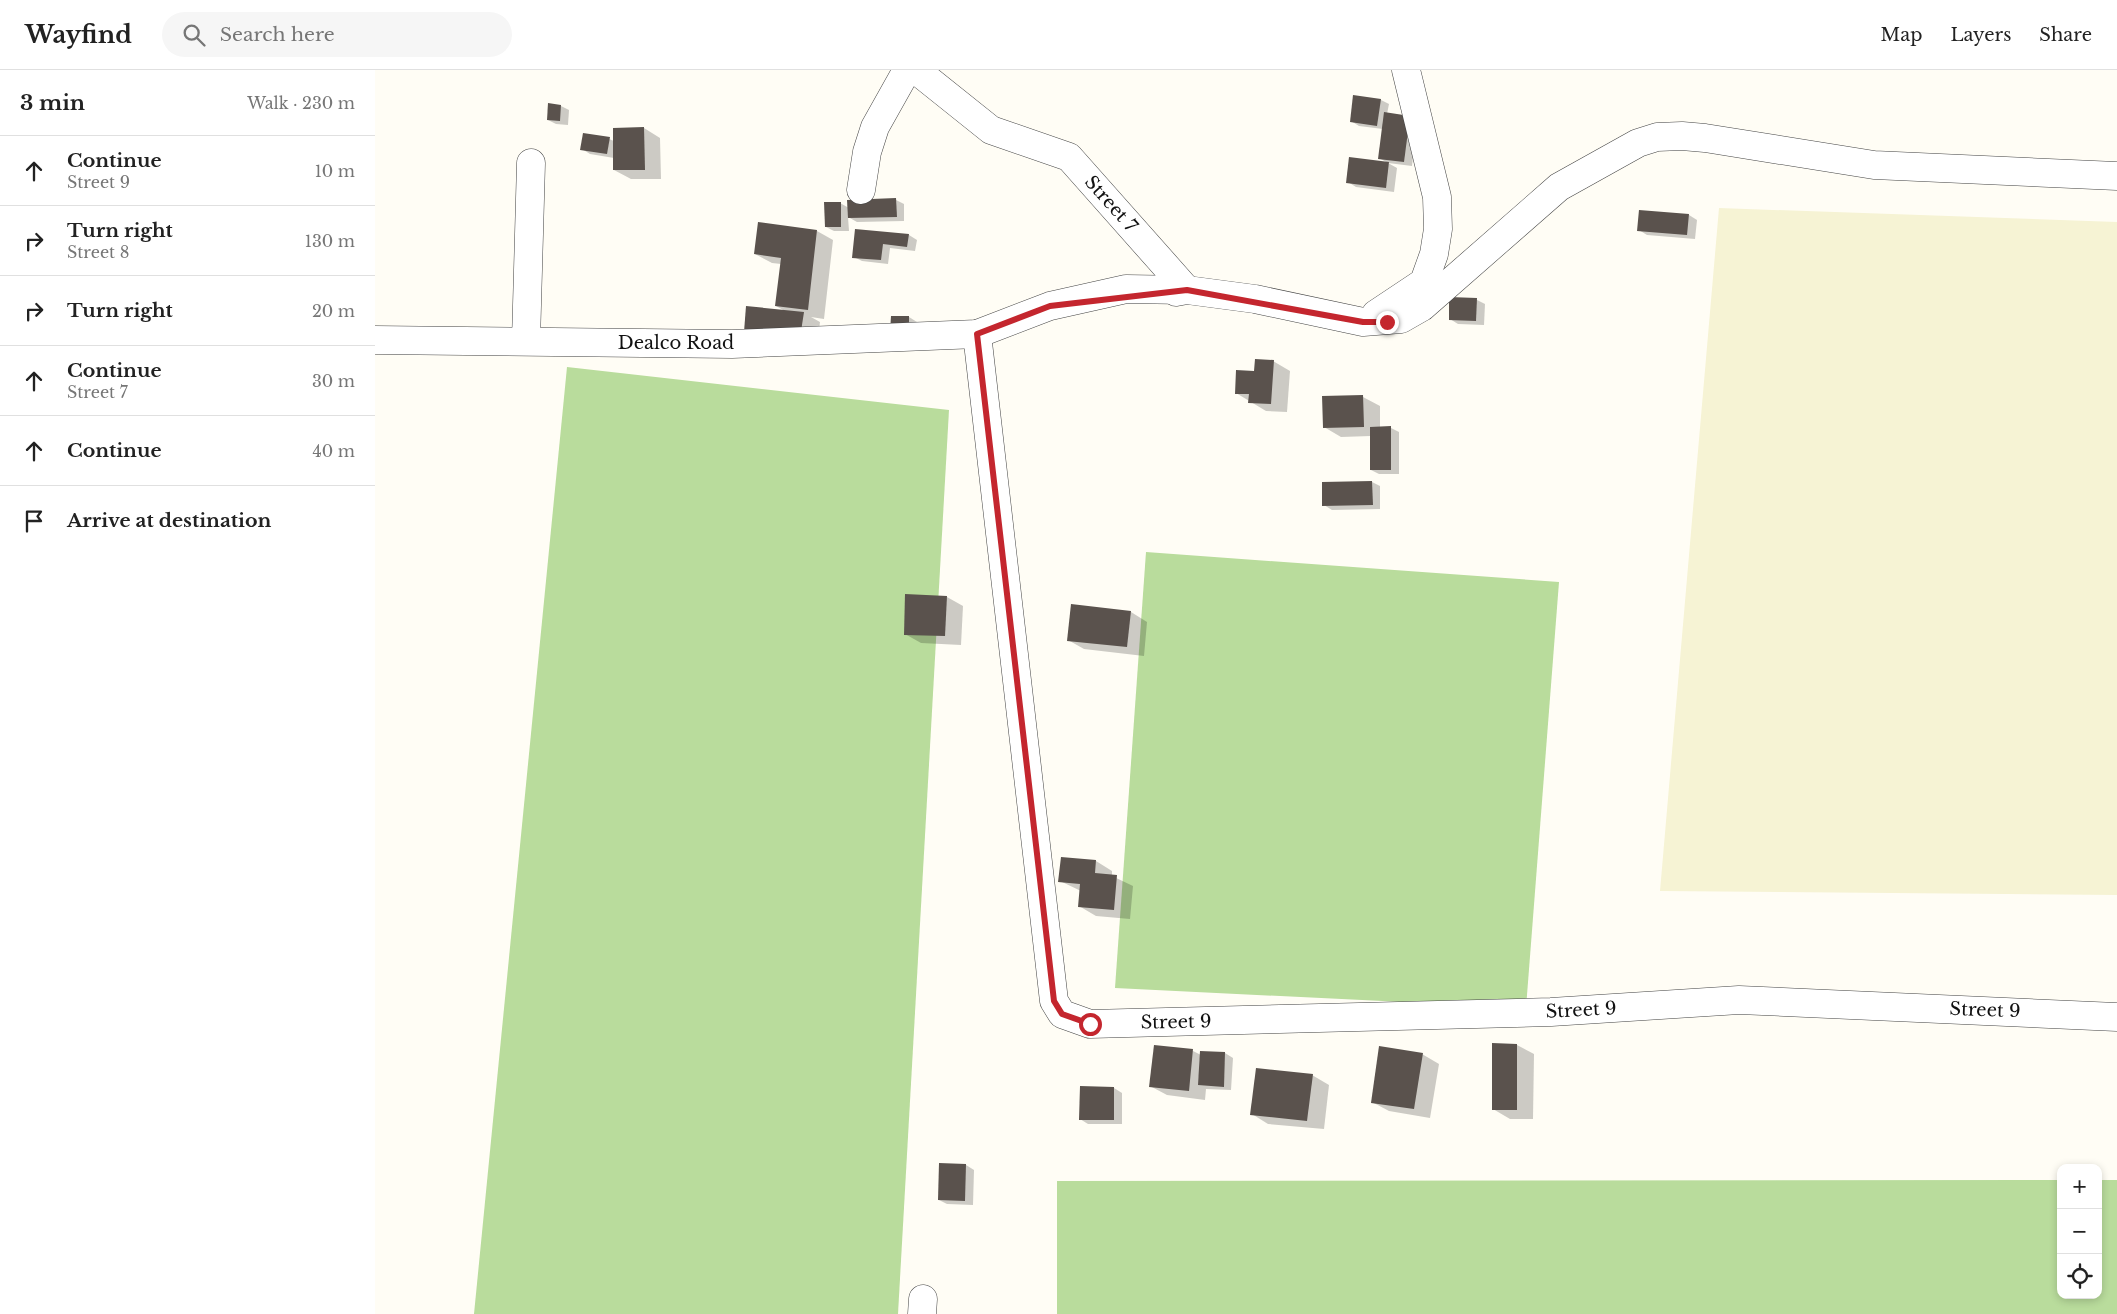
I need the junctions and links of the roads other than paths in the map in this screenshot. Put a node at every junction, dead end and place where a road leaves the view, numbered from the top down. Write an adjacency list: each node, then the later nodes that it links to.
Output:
1 (907, 70): 6 (street)
2 (916, 70): 7 (street, Street 7)
3 (1407, 70): 8 (street)
4 (531, 163): 11 (street)
5 (2117, 176): 8 (street, Dealco Road)
6 (861, 190)
7 (1187, 290): 8 (street, Dealco Road); 9 (street, Dealco Road)
8 (1363, 322)
9 (977, 334): 11 (street, Dealco Road); 12 (street, Street 9)
10 (375, 340): 11 (street, Dealco Road)
11 (526, 341)
12 (2117, 1017)

